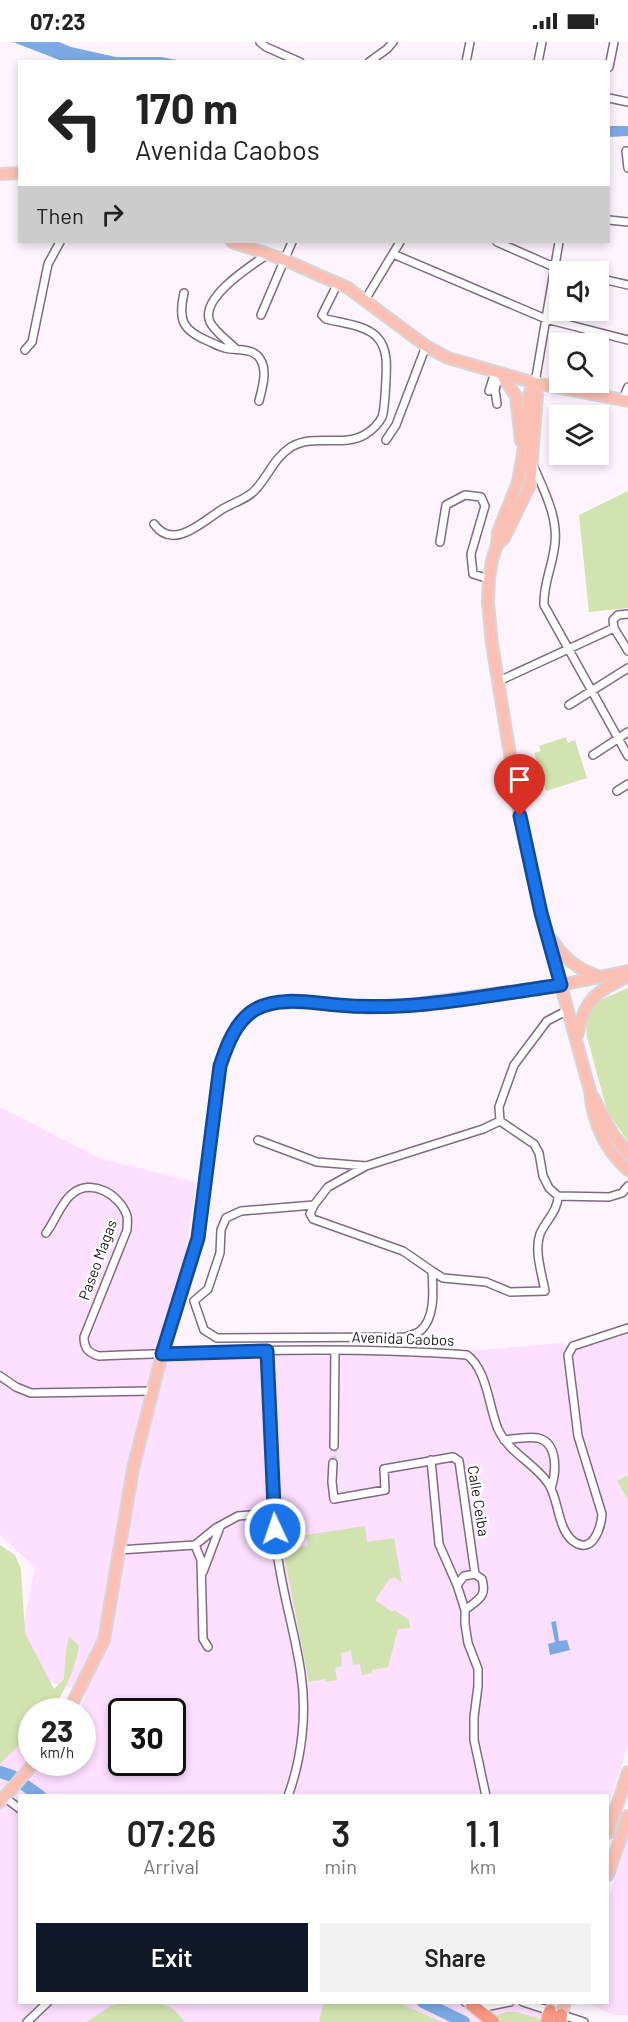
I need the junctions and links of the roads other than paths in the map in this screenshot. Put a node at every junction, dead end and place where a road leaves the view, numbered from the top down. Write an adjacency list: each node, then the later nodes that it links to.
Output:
1 (260, 42): 6 (street)
2 (393, 42): 7 (street)
3 (470, 42): 8 (street)
4 (542, 42): 9 (street)
5 (614, 42): 10 (street)
6 (295, 60)
7 (372, 60)
8 (466, 60)
9 (538, 60)
10 (610, 62)
11 (610, 98): 12 (street)
12 (628, 102)
13 (626, 151): 14 (street)
14 (628, 168)
15 (18, 172): 16 (main road)
16 (0, 174)
17 (610, 220): 18 (street)
18 (628, 222)
19 (59, 243): 41 (street)
20 (235, 243): 25 (main road)
21 (292, 243): 27 (street)
22 (399, 243): 26 (street)
23 (499, 243): 29 (street)
24 (559, 243): 28 (street)
25 (268, 254): 27 (main road); 40 (street)
26 (393, 254): 34 (street); 37 (street)
27 (285, 260): 31 (main road); 36 (street)
28 (555, 261)
29 (549, 265)
30 (609, 281): 32 (street)
31 (338, 283): 34 (main road); 55 (street)
32 (628, 285)
33 (184, 293): 40 (street)
34 (365, 300): 39 (main road)
35 (549, 300): 37 (street)
36 (261, 315)
37 (546, 319): 38 (street); 43 (street)
38 (628, 340)
39 (426, 346): 42 (main road); 52 (street)
40 (236, 349): 50 (street)
41 (25, 350)
42 (498, 373): 43 (main road); 46 (street); 51 (street); 53 (main road)
43 (535, 383): 44 (main road); 53 (main road); 54 (main road)
44 (549, 386)
45 (628, 387): 49 (street)
46 (489, 391)
47 (549, 391): 54 (main road)
48 (586, 393): 49 (main road)
49 (625, 400)
50 (259, 401)
51 (497, 404)
52 (386, 440)
53 (524, 452): 57 (main road)
54 (533, 464): 57 (main road); 61 (street)
55 (154, 524)
56 (440, 542): 58 (street)
57 (497, 545): 58 (main road)
58 (489, 579): 64 (main road)
59 (628, 614): 60 (street)
60 (614, 628): 61 (street); 62 (street)
61 (567, 649): 64 (street); 65 (street)
62 (628, 651)
63 (628, 668): 65 (street)
64 (499, 681): 73 (main road)
65 (590, 690): 66 (street); 68 (street)
66 (569, 705)
67 (628, 732): 68 (street)
68 (618, 738): 69 (street); 70 (street)
69 (593, 754)
70 (628, 756)
71 (628, 784): 72 (street)
72 (617, 790)
73 (546, 932): 76 (main road); 77 (main road)
74 (628, 971): 76 (main road)
75 (628, 976): 79 (main road)
76 (600, 977): 77 (main road)
77 (561, 985): 78 (main road); 94 (main road)
78 (568, 1010): 79 (main road); 81 (street)
79 (576, 1039): 80 (main road)
80 (590, 1091): 83 (main road); 85 (main road)
81 (500, 1121): 84 (street); 87 (street)
82 (258, 1140): 84 (street)
83 (628, 1153)
84 (366, 1166): 88 (street)
85 (628, 1170)
86 (628, 1186): 87 (street)
87 (558, 1196): 90 (street)
88 (314, 1205): 90 (street); 90 (street)
89 (46, 1233): 94 (street, Paseo Magas)
90 (432, 1271)
91 (628, 1328): 101 (street, Avenida Caobos)
92 (267, 1351): 93 (street, Avenida Caobos); 94 (street, Avenida Caobos); 102 (street)
93 (335, 1351): 97 (street, Avenida Caobos); 98 (street)
94 (162, 1354): 96 (main road)
95 (0, 1376): 96 (street)
96 (152, 1391): 105 (main road)
97 (504, 1440): 101 (street, Avenida Caobos); 101 (street)
98 (334, 1446)
99 (431, 1460): 100 (street, Calle Ceiba); 106 (street, Calle Ceiba); 108 (street)
100 (333, 1463)
101 (551, 1488)
102 (273, 1513): 103 (street); 114 (street)
103 (220, 1527): 104 (street); 107 (street)
104 (195, 1545): 105 (street); 107 (street)
105 (119, 1550): 111 (main road)
106 (475, 1574): 108 (street); 109 (street)
107 (201, 1577): 110 (street)
108 (457, 1585): 109 (street)
109 (465, 1610): 115 (street)
110 (208, 1647)
111 (75, 1698)
112 (628, 1772): 119 (main road)
113 (22, 1776): 116 (main road)
114 (289, 1794)
115 (486, 1794)
116 (4, 1797): 117 (street)
117 (18, 1808)
118 (628, 1816): 120 (main road)
119 (609, 1830)
120 (609, 1872)
121 (46, 2004): 126 (street)
122 (468, 2004): 123 (street); 127 (highway)
123 (500, 2004)
124 (529, 2004): 125 (street)
125 (556, 2013): 128 (street)
126 (27, 2022)
127 (493, 2022)
128 (584, 2022)

